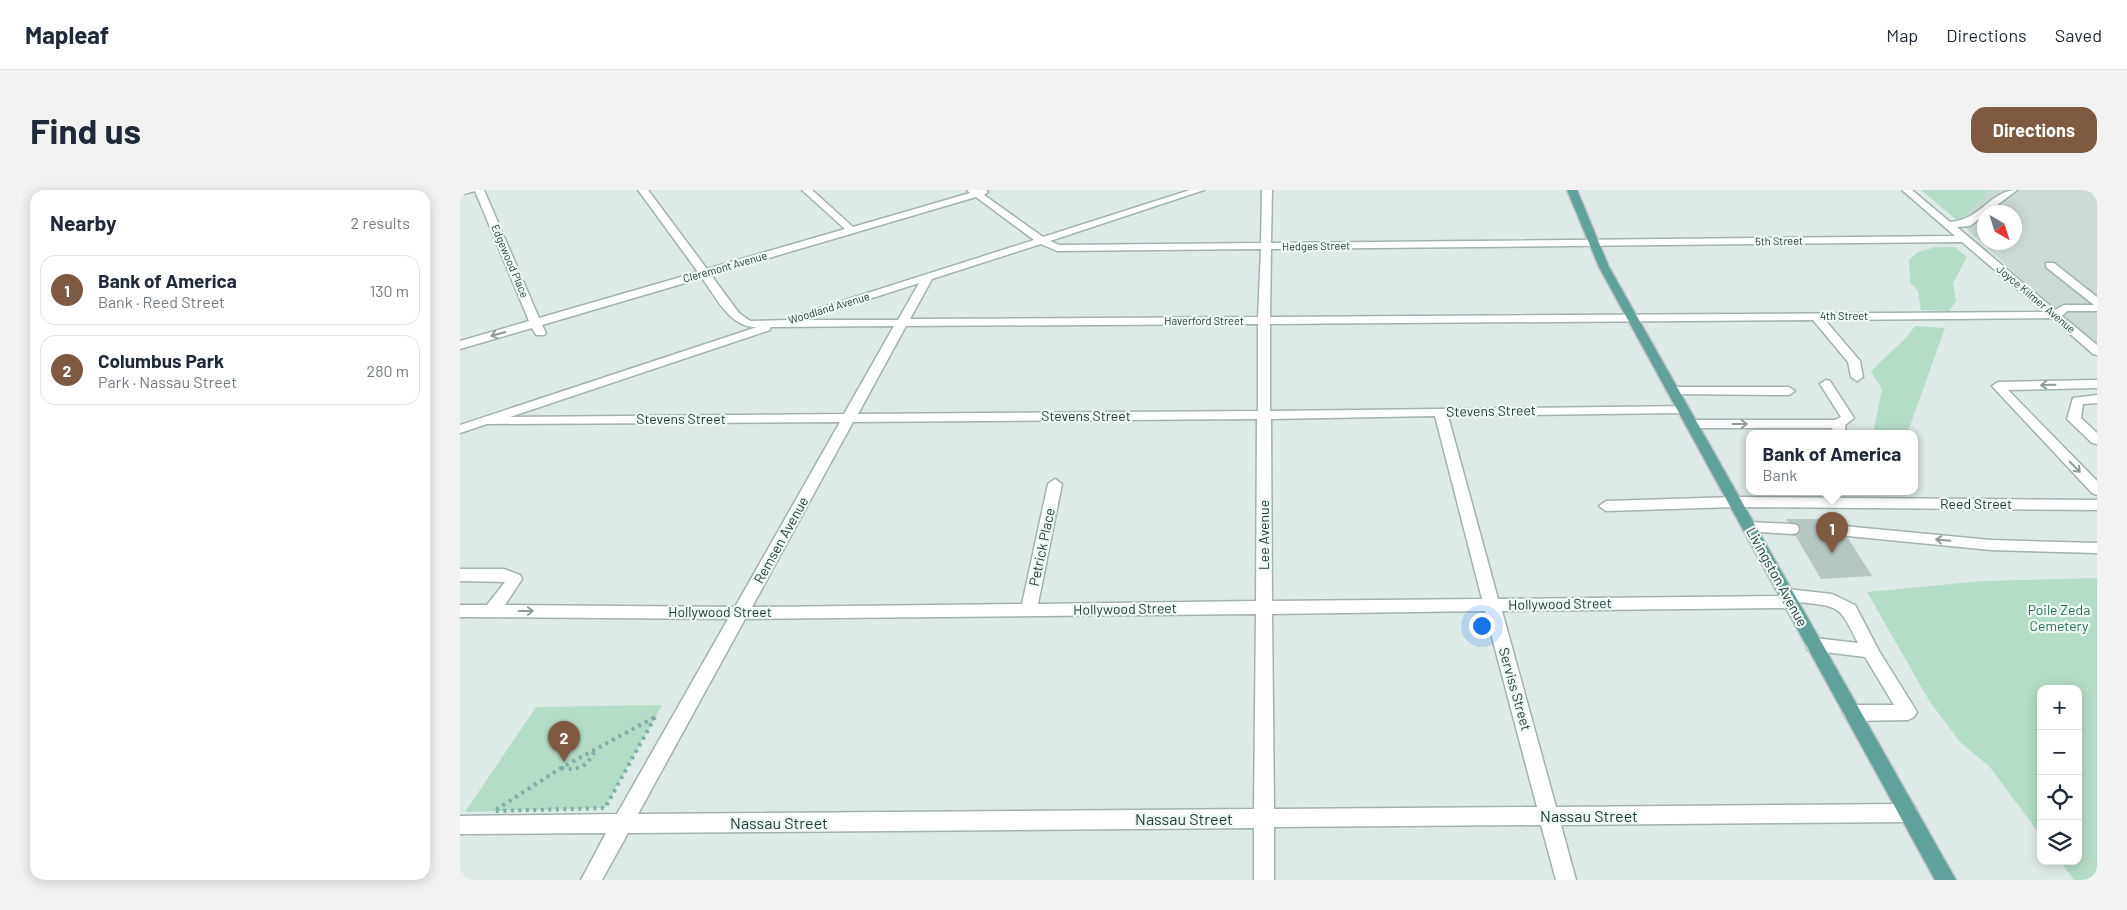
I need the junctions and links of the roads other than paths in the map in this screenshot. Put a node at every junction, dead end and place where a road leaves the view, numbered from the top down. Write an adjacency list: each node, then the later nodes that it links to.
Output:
1 (470, 190): 11 (street)
2 (479, 190): 30 (street, Edgewood Place)
3 (643, 190): 20 (street)
4 (808, 190): 14 (street)
5 (990, 190): 12 (street, Cleremont Avenue)
6 (1198, 190): 15 (street, Woodland Avenue)
7 (1267, 190): 18 (street, Lee Avenue)
8 (1572, 190): 17 (main road, Livingston Avenue)
9 (1907, 190): 13 (street, Joyce Kilmer Avenue)
10 (2012, 190): 13 (street)
11 (460, 192)
12 (975, 192): 14 (street, Cleremont Avenue); 15 (street, Hedges Street)
13 (1946, 226): 16 (street, Joyce Kilmer Avenue)
14 (851, 230): 20 (street, Cleremont Avenue)
15 (1041, 240): 18 (street, Hedges Street); 21 (street, Woodland Avenue)
16 (1964, 240): 17 (street, 5th Street); 24 (street, Joyce Kilmer Avenue)
17 (1594, 243): 18 (street, Hedges Street); 26 (main road, Livingston Avenue)
18 (1265, 246): 27 (street, Lee Avenue)
19 (2050, 265): 22 (street)
20 (703, 274): 29 (street); 30 (street, Cleremont Avenue)
21 (927, 278): 28 (street, Remsen Avenue); 29 (street, Woodland Avenue)
22 (2097, 302)
23 (2097, 308): 24 (street, 4th Street)
24 (2056, 315): 25 (street, 4th Street); 32 (street, Joyce Kilmer Avenue)
25 (1816, 316): 26 (street, 4th Street); 33 (street)
26 (1632, 318): 27 (street, Haverford Street); 36 (main road, Livingston Avenue)
27 (1264, 321): 28 (street, Haverford Street); 41 (street, Lee Avenue)
28 (902, 322): 29 (street, Haverford Street); 42 (street, Remsen Avenue)
29 (776, 325): 43 (street, Woodland Avenue)
30 (538, 328): 31 (street, Cleremont Avenue, one-way to 31)
31 (460, 345)
32 (2097, 351)
33 (1856, 378)
34 (1826, 384): 45 (street)
35 (2097, 384): 49 (street, one-way to 49)
36 (1673, 391): 37 (street); 39 (main road, Livingston Avenue)
37 (1789, 391)
38 (2097, 399): 47 (street)
39 (1683, 409): 40 (street, Stevens Street); 44 (main road, Livingston Avenue)
40 (1440, 412): 41 (street, Stevens Street); 60 (street, Serviss Street)
41 (1264, 415): 42 (street, Stevens Street); 61 (street, Lee Avenue)
42 (848, 418): 43 (street, Stevens Street); 65 (street, Remsen Avenue)
43 (489, 421): 46 (street, Woodland Avenue)
44 (1692, 424): 45 (street, one-way to 45); 51 (main road, Livingston Avenue)
45 (1839, 429)
46 (460, 430)
47 (2097, 440)
48 (1055, 484): 62 (street, Petrick Place)
49 (2097, 490)
50 (1856, 498): 51 (street, Reed Street); 52 (street, Reed Street)
51 (1735, 502): 53 (street, Reed Street); 54 (main road, Livingston Avenue)
52 (2097, 505)
53 (1606, 506)
54 (1749, 527): 55 (street); 59 (main road, Livingston Avenue)
55 (1792, 529)
56 (1843, 531): 57 (street, one-way to 56)
57 (2097, 548)
58 (460, 575): 64 (street)
59 (1789, 599): 60 (street, Hollywood Street); 66 (main road, Livingston Avenue); 67 (street, Hollywood Street)
60 (1490, 605): 61 (street, Hollywood Street); 70 (street, Serviss Street)
61 (1264, 608): 62 (street, Hollywood Street); 71 (street, Lee Avenue)
62 (1029, 610): 65 (street, Hollywood Street)
63 (460, 611): 64 (street, Hollywood Street)
64 (491, 611): 65 (street, Hollywood Street, one-way to 65)
65 (741, 613): 72 (street, Remsen Avenue)
66 (1814, 645): 67 (street); 68 (main road, Livingston Avenue)
67 (1871, 651): 68 (street, Hollywood Street)
68 (1852, 713): 69 (main road, Livingston Avenue)
69 (1908, 813): 70 (street, Nassau Street); 77 (main road, Livingston Avenue)
70 (1551, 816): 71 (street, Nassau Street); 76 (street, Serviss Street)
71 (1264, 819): 72 (street, Nassau Street); 75 (street, Lee Avenue)
72 (622, 824): 73 (street, Nassau Street); 74 (street, Remsen Avenue)
73 (460, 825)
74 (591, 880)
75 (1264, 880)
76 (1566, 880)
77 (1946, 880)

